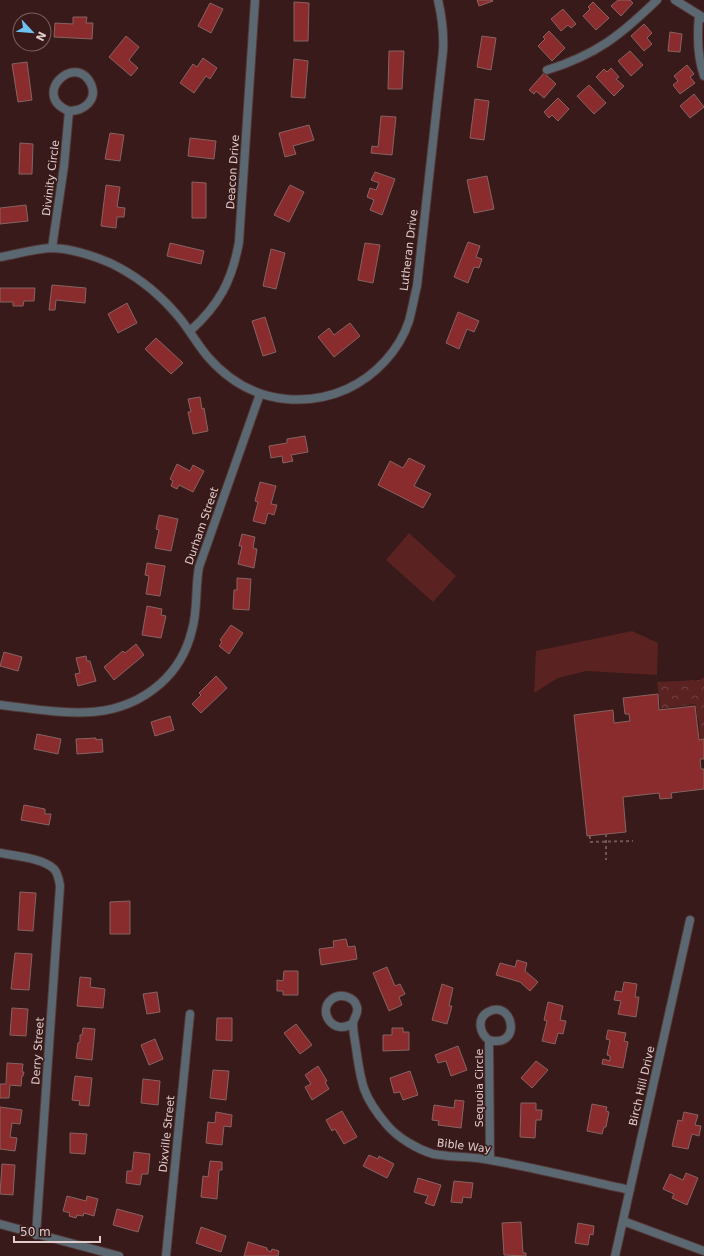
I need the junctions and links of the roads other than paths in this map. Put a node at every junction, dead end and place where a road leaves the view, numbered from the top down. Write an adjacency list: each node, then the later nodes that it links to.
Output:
1 (255, 0): 11 (street, Deacon Drive)
2 (438, 0): 12 (street, Lutheran Drive)
3 (657, 0): 6 (street)
4 (675, 0): 5 (street)
5 (701, 17): 7 (street)
6 (547, 70)
7 (704, 76)
8 (69, 111): 8 (street); 9 (street, Divinity Circle)
9 (52, 248): 10 (street, Lutheran Drive); 11 (street, Lutheran Drive)
10 (0, 257)
11 (190, 332): 12 (street, Lutheran Drive)
12 (260, 394): 13 (street, Durham Street)
13 (0, 705)
14 (0, 853): 23 (street, Derry Street)
15 (690, 920): 20 (street, Birch Hill Drive)
16 (190, 1014): 26 (street, Dixville Street)
17 (353, 1023): 19 (street, Bible Way)
18 (490, 1040): 19 (street, Sequoia Circle)
19 (490, 1160): 20 (street, Bible Way)
20 (630, 1190): 21 (street, Birch Hill Drive)
21 (623, 1221): 24 (street); 27 (street, Birch Hill Drive)
22 (0, 1224): 23 (street)
23 (36, 1234): 25 (street)
24 (704, 1251)
25 (119, 1256)
26 (166, 1256)
27 (615, 1256)

